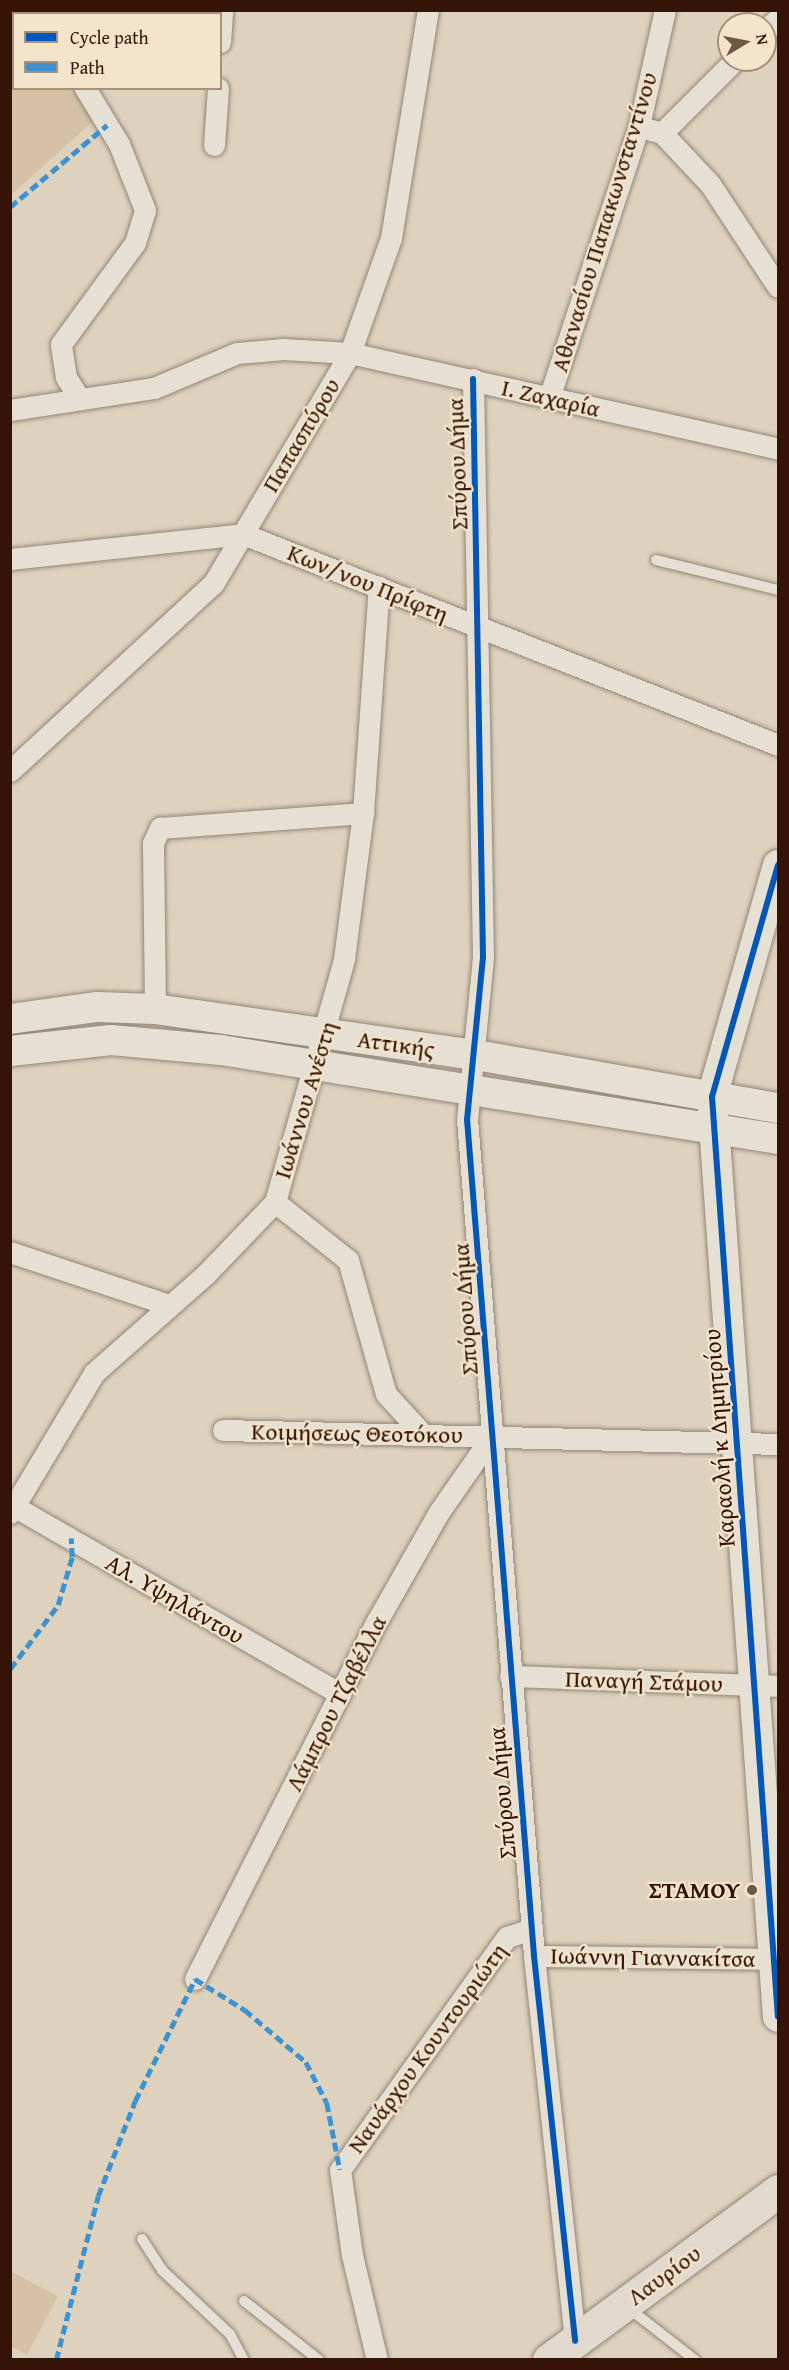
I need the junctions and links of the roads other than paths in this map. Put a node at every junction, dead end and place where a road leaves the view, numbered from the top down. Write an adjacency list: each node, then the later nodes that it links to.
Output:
1 (429, 10): 10 (street, Παπασπύρου)
2 (665, 10): 6 (street, Αθανασίου Παπακωνσταντίνου)
3 (723, 72): 7 (street)
4 (86, 90): 12 (street)
5 (218, 90): 8 (street)
6 (639, 126): 7 (street); 13 (street, Αθανασίου Παπακωνσταντίνου)
7 (662, 133): 9 (street)
8 (214, 145)
9 (778, 287)
10 (350, 353): 11 (street, Ι. Ζαχαρία); 12 (street, Ι. Ζαχαρία); 16 (street, Παπασπύρου)
11 (473, 379): 13 (street, Ι. Ζαχαρία); 21 (street, Σπύρου Δήμα)
12 (79, 398): 14 (street, Ι. Ζαχαρία)
13 (549, 398): 15 (street, Ι. Ζαχαρία)
14 (10, 410)
15 (778, 449)
16 (243, 534): 17 (street, Κων/νου Πρίφτη); 19 (street, Κων/νου Πρίφτη); 23 (street, Παπασπύρου)
17 (10, 559)
18 (656, 560): 20 (lane)
19 (379, 588): 21 (street, Κων/νου Πρίφτη); 24 (street, Ιωάννου Ανέστη)
20 (778, 590)
21 (480, 627): 22 (street, Κων/νου Πρίφτη); 30 (street, Σπύρου Δήμα)
22 (778, 745)
23 (10, 771)
24 (363, 813): 26 (street); 28 (street, Ιωάννου Ανέστη)
25 (778, 865): 33 (street, Καραολή κ Δημητρίου)
26 (155, 1009): 27 (street, Αττικής); 28 (street, Αττικής)
27 (10, 1019)
28 (326, 1033): 30 (street, Αττικής); 31 (street, Ιωάννου Ανέστη)
29 (10, 1051): 31 (street, Αττικής)
30 (476, 1055): 32 (street, Σπύρου Δήμα); 33 (street, Αττικής)
31 (316, 1066): 32 (street, Αττικής); 37 (street, Ιωάννου Ανέστη)
32 (470, 1091): 35 (street, Αττικής); 42 (street, Σπύρου Δήμα)
33 (712, 1097): 34 (street, Αττικής); 35 (street, Καραολή κ Δημητρίου)
34 (778, 1108)
35 (716, 1129): 36 (street, Αττικής); 43 (street, Καραολή κ Δημητρίου)
36 (778, 1139)
37 (275, 1202): 39 (street, Ιωάννου Ανέστη); 41 (street)
38 (10, 1252): 39 (street)
39 (169, 1305): 45 (street, Ιωάννου Ανέστη)
40 (223, 1430): 41 (street, Κοιμήσεως Θεοτόκου)
41 (420, 1432): 42 (street, Κοιμήσεως Θεοτόκου)
42 (492, 1436): 43 (street, Κοιμήσεως Θεοτόκου); 46 (street, Σπύρου Δήμα); 48 (street, Λάμπρου Τζαβέλλα)
43 (736, 1443): 44 (street, Κοιμήσεως Θεοτόκου); 47 (street, Καραολή κ Δημητρίου)
44 (778, 1444)
45 (12, 1508): 48 (street, Αλ. Υψηλάντου)
46 (510, 1676): 47 (street, Παναγή Στάμου); 49 (street, Σπύρου Δήμα)
47 (767, 1686): 51 (street, Καραολή κ Δημητρίου)
48 (340, 1694): 52 (street, Λάμπρου Τζαβέλλα)
49 (531, 1929): 50 (street, Σπύρου Δήμα); 61 (street, Ναυάρχου Κουντουριώτη)
50 (534, 1956): 51 (street, Ιωάννη Γιαννακίτσα); 58 (street, Σπύρου Δήμα)
51 (773, 1959): 53 (street, Καραολή κ Δημητρίου)
52 (195, 1979)
53 (778, 2017)
54 (778, 2191): 57 (main road, Λαυρίου)
55 (142, 2239): 59 (lane)
56 (244, 2301): 60 (lane)
57 (625, 2304): 58 (main road, Λαυρίου); 63 (lane)
58 (575, 2341): 62 (main road, Λαυρίου)
59 (244, 2360)
60 (319, 2360)
61 (376, 2360)
62 (549, 2360)
63 (695, 2360)

